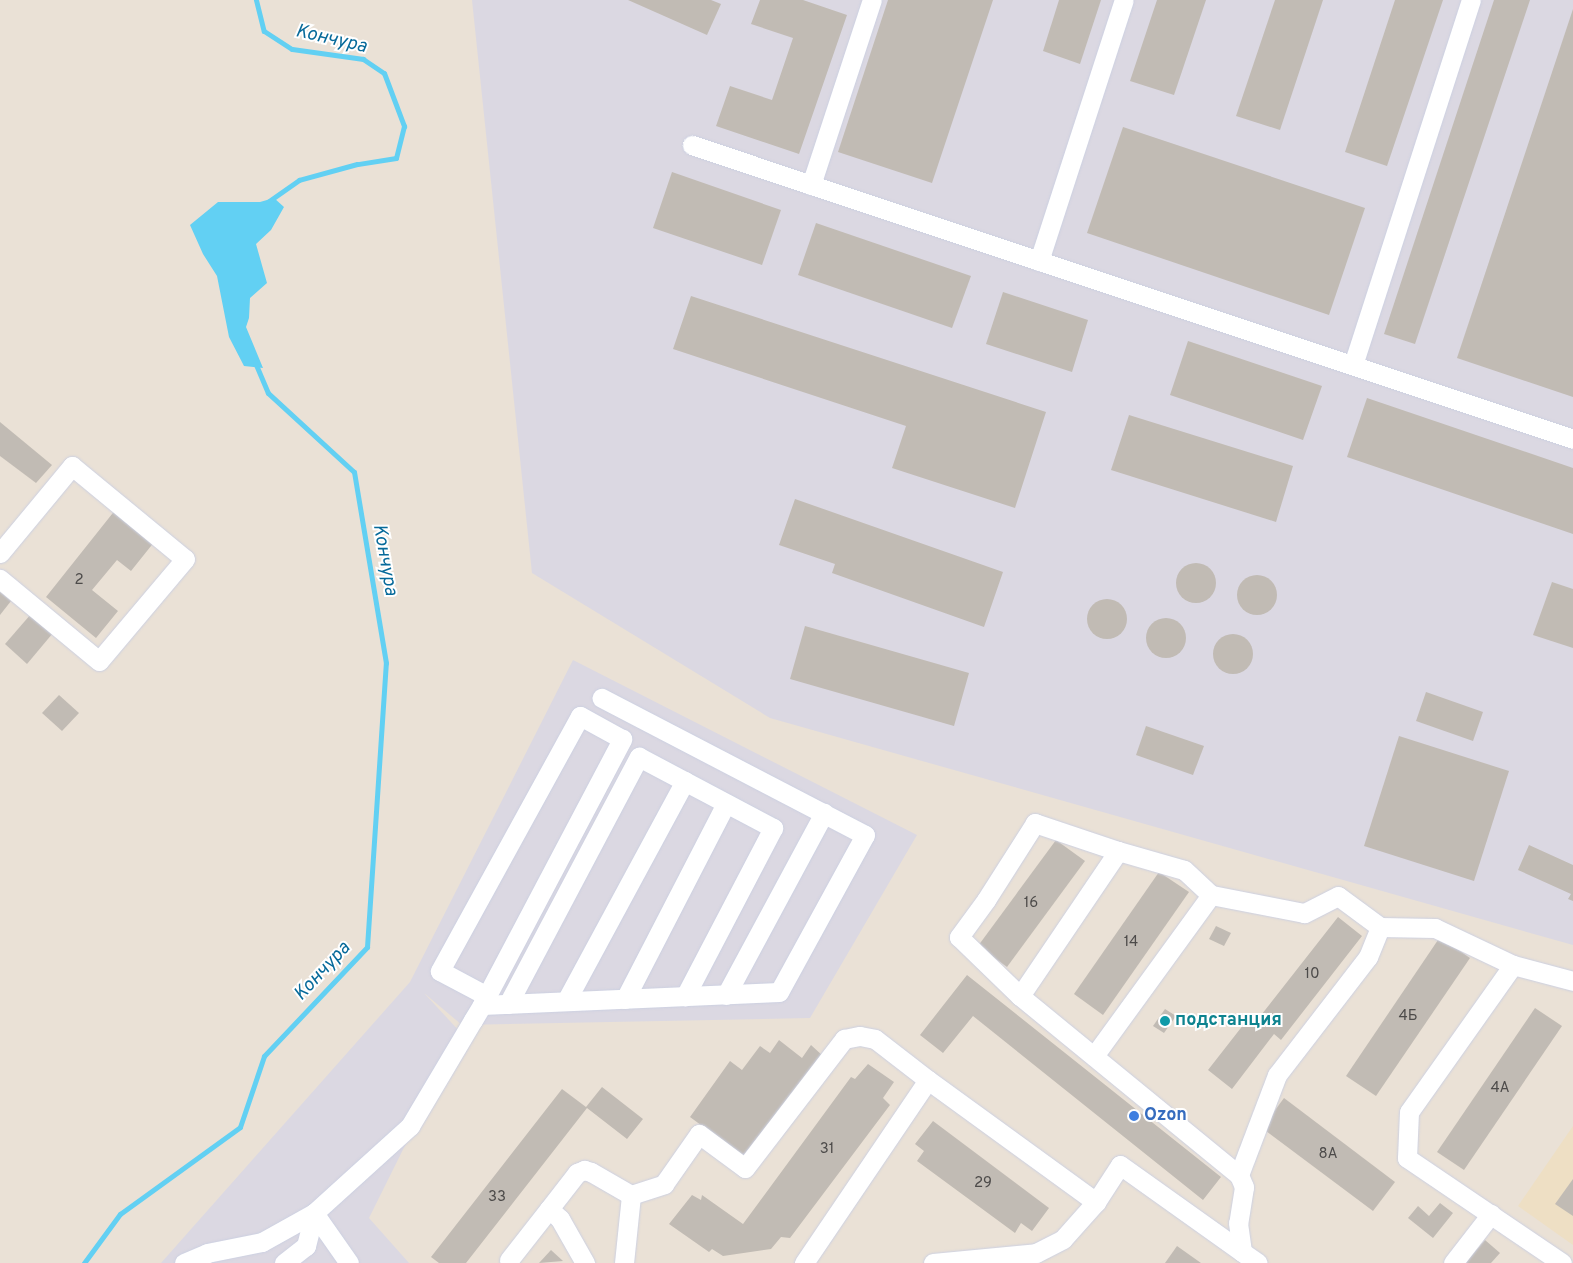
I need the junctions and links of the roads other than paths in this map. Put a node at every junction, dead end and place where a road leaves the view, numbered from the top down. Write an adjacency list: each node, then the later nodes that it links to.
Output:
1 (872, 0): 5 (lane)
2 (1124, 0): 6 (lane)
3 (1471, 0): 7 (lane)
4 (692, 145): 5 (lane)
5 (811, 185): 6 (lane)
6 (1039, 261): 7 (lane)
7 (1353, 365): 8 (lane)
8 (1573, 438)
9 (0, 553): 10 (lane)
10 (0, 580)
11 (602, 698): 14 (lane)
12 (685, 781): 13 (lane); 25 (lane); 26 (lane)
13 (726, 802): 21 (lane); 23 (lane)
14 (824, 813): 20 (lane); 20 (lane)
15 (1118, 851): 16 (lane); 22 (lane); 22 (lane)
16 (1211, 895): 17 (lane); 27 (lane)
17 (1380, 927): 18 (lane); 29 (lane)
18 (1513, 965): 19 (lane); 34 (lane)
19 (1573, 981)
20 (726, 995): 21 (lane)
21 (685, 996): 23 (lane)
22 (1020, 996): 27 (lane)
23 (625, 999): 25 (lane)
24 (484, 1000): 24 (lane); 26 (lane); 33 (lane)
25 (566, 1001): 26 (lane)
26 (508, 1004)
27 (1094, 1056): 29 (lane)
28 (928, 1080): 30 (lane); 31 (lane); 42 (lane)
29 (1240, 1175): 35 (lane)
30 (631, 1195): 32 (lane); 41 (lane)
31 (1096, 1202): 35 (lane); 43 (lane)
32 (549, 1209): 36 (lane); 40 (lane)
33 (314, 1213): 37 (lane); 38 (lane); 39 (lane)
34 (1491, 1214): 45 (lane); 46 (lane)
35 (1242, 1252): 44 (lane)
36 (509, 1260)
37 (184, 1263)
38 (284, 1263)
39 (349, 1263)
40 (585, 1263)
41 (624, 1263)
42 (804, 1263)
43 (933, 1263)
44 (1258, 1263)
45 (1453, 1263)
46 (1562, 1263)

